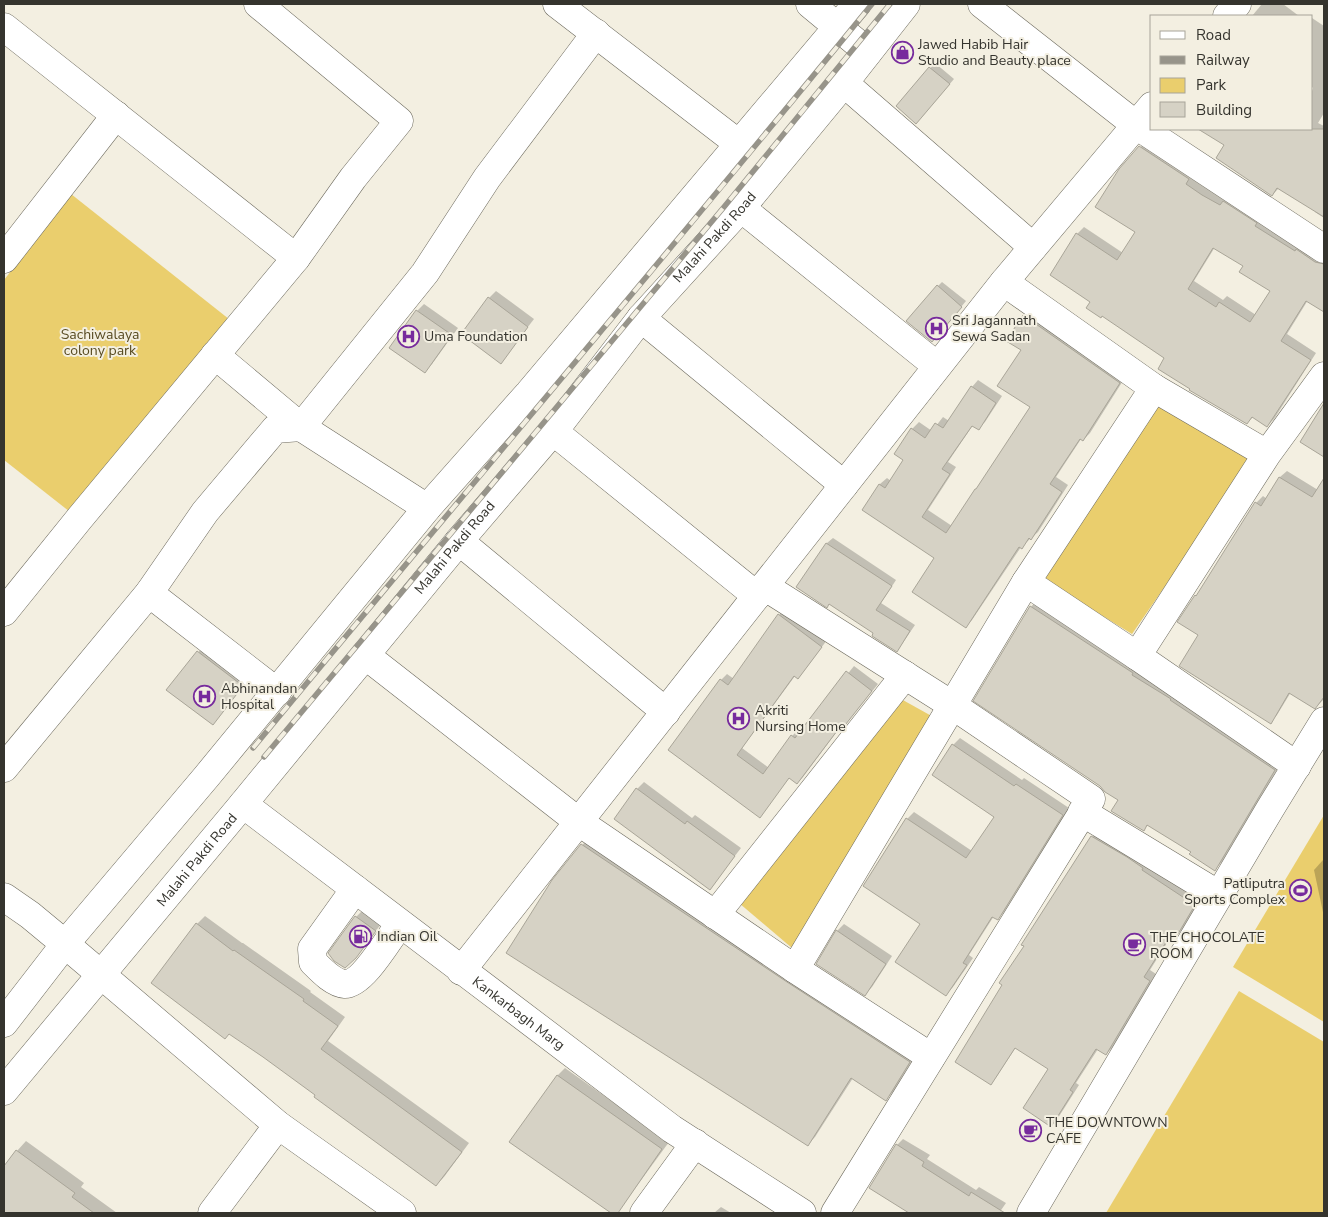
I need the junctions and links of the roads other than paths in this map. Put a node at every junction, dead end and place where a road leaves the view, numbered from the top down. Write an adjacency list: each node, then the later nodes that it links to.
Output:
1 (258, 4): 21 (street)
2 (557, 4): 11 (street)
3 (810, 4): 9 (street)
4 (857, 4): 9 (street)
5 (906, 4): 12 (street, Malahi Pakdi Road)
6 (982, 4): 15 (street)
7 (1237, 4): 8 (street)
8 (1228, 15)
9 (838, 26): 12 (street); 17 (street)
10 (4, 27): 14 (street)
11 (596, 33): 17 (street); 29 (street)
12 (868, 52): 13 (street, Malahi Pakdi Road)
13 (844, 83): 18 (street, Malahi Pakdi Road); 19 (street)
14 (116, 115): 21 (street); 22 (street)
15 (1144, 115): 19 (street)
16 (1164, 130): 20 (street)
17 (739, 144): 33 (street)
18 (741, 208): 24 (street, Malahi Pakdi Road); 26 (street)
19 (1033, 247): 23 (street)
20 (1324, 249)
21 (296, 258): 25 (street)
22 (4, 260)
23 (1004, 282): 26 (street); 28 (street)
24 (641, 318): 30 (street, Malahi Pakdi Road); 32 (street)
25 (215, 355): 29 (street); 38 (street)
26 (937, 366): 32 (street)
27 (1324, 376): 31 (street)
28 (1154, 388): 31 (street); 35 (street)
29 (301, 427): 33 (street); 37 (street)
30 (553, 431): 34 (street, Malahi Pakdi Road); 36 (street)
31 (1267, 454): 40 (street)
32 (844, 485): 36 (street)
33 (427, 508): 42 (street)
34 (459, 541): 39 (street, Malahi Pakdi Road); 44 (street)
35 (1026, 582): 40 (street); 43 (street)
36 (760, 591): 41 (street); 44 (street)
37 (149, 593): 42 (street); 47 (street)
38 (9, 595)
39 (364, 655): 48 (street, Malahi Pakdi Road); 50 (street)
40 (1137, 656): 46 (street)
41 (905, 675): 43 (street); 54 (street)
42 (277, 692): 56 (street)
43 (952, 705): 49 (street); 57 (street)
44 (666, 712): 50 (street)
45 (1324, 721): 46 (street)
46 (1297, 766): 52 (street)
47 (4, 768)
48 (243, 804): 51 (street, Kankarbagh Marg); 59 (street, Malahi Pakdi Road)
49 (1082, 812): 52 (street); 61 (street)
50 (579, 822): 54 (street); 58 (street)
51 (355, 889): 55 (street, Kankarbagh Marg); 55 (street)
52 (1219, 895): 70 (street)
53 (4, 897): 56 (street)
54 (715, 915): 57 (street)
55 (400, 924): 58 (street, Kankarbagh Marg)
56 (65, 944): 59 (street); 60 (street)
57 (795, 969): 61 (street)
58 (462, 971): 64 (street, Kankarbagh Marg)
59 (99, 975): 62 (street, Malahi Pakdi Road); 63 (street)
60 (4, 1023)
61 (931, 1057): 69 (street)
62 (4, 1091)
63 (278, 1125): 65 (street); 66 (street)
64 (695, 1143): 67 (street); 68 (street, Kankarbagh Marg)
65 (212, 1213)
66 (402, 1213)
67 (644, 1213)
68 (802, 1213)
69 (835, 1213)
70 (1031, 1213)

